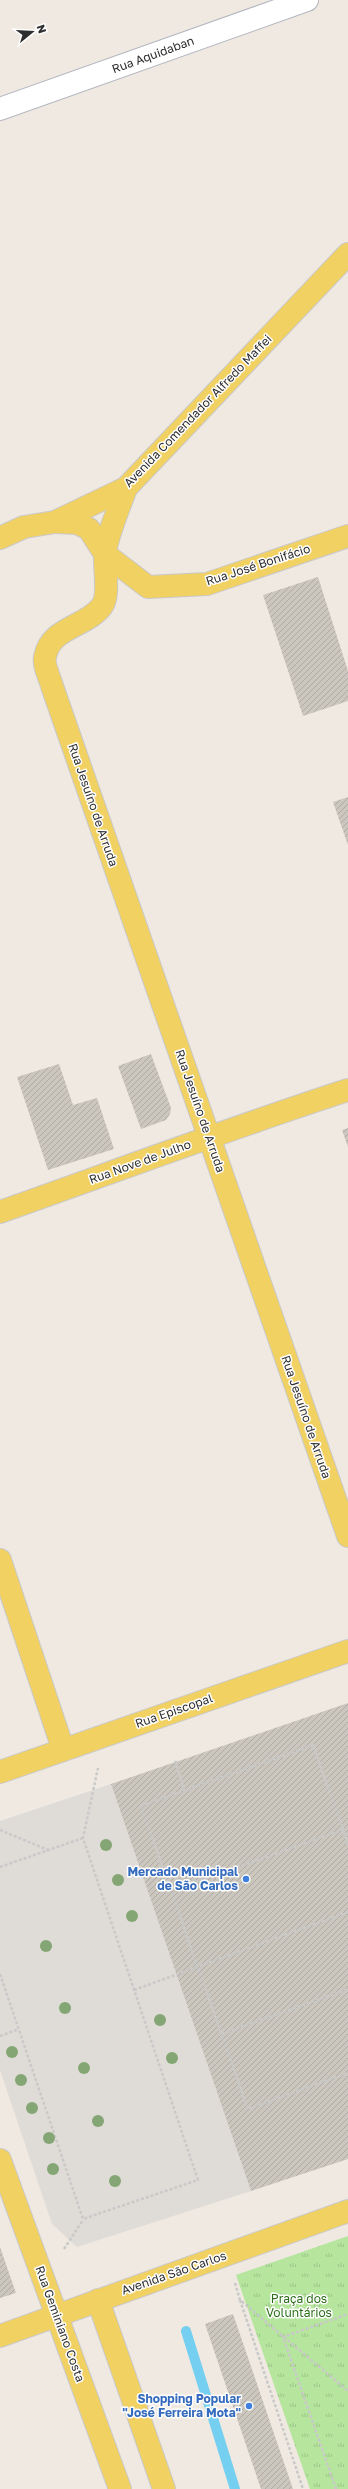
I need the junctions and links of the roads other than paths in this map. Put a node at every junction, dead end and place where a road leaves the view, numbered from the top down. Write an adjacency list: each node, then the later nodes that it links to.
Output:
1 (307, 0): 2 (street, Rua Aquidaban)
2 (0, 110)
3 (348, 254): 4 (main road, Avenida Comendador Alfredo Maffei)
4 (126, 488): 5 (main road, Avenida Comendador Alfredo Maffei); 8 (main road)
5 (55, 522): 7 (main road, Avenida Comendador Alfredo Maffei); 8 (main road)
6 (348, 536): 8 (main road, Rua José Bonifácio)
7 (0, 538)
8 (105, 554): 10 (main road, Rua Jesuíno de Arruda)
9 (348, 1090): 10 (main road, Rua Nove de Julho)
10 (208, 1136): 11 (main road, Rua Nove de Julho); 12 (main road, Rua Jesuíno de Arruda)
11 (0, 1212)
12 (348, 1536)
13 (0, 1560): 15 (main road)
14 (348, 1651): 15 (main road, Rua Episcopal)
15 (63, 1749): 16 (main road, Rua Episcopal)
16 (0, 1772)
17 (0, 2160): 20 (main road, Rua Geminiano Costa)
18 (348, 2211): 19 (main road, Avenida São Carlos)
19 (98, 2300): 20 (main road, Avenida São Carlos); 23 (main road)
20 (58, 2315): 21 (main road, Avenida São Carlos); 22 (main road, Rua Geminiano Costa)
21 (0, 2336)
22 (120, 2489)
23 (164, 2489)

